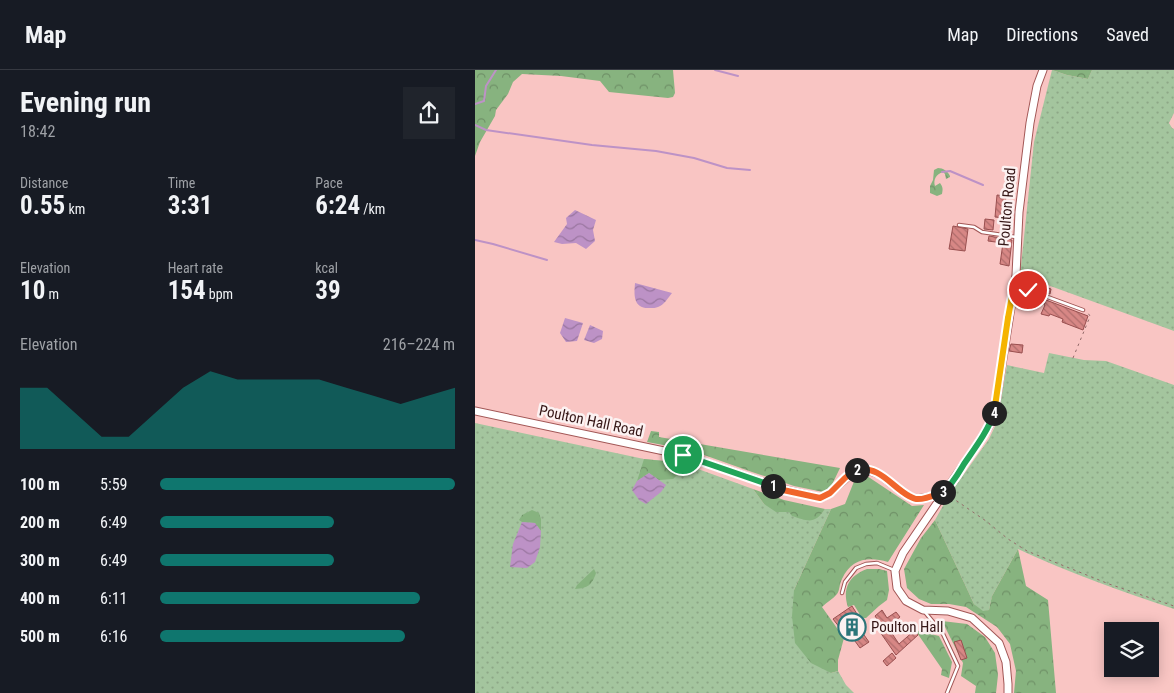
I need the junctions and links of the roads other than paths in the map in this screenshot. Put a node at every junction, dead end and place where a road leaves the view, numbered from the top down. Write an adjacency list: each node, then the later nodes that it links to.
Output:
1 (1043, 70): 3 (street, Poulton Road)
2 (959, 225): 3 (lane)
3 (1018, 237): 4 (street, Poulton Road)
4 (1014, 285): 5 (lane); 7 (street, Poulton Road)
5 (1083, 310)
6 (475, 411): 7 (street, Poulton Hall Road)
7 (944, 492): 8 (street, Poulton Road)
8 (895, 570): 9 (lane); 10 (street)
9 (842, 593)
10 (923, 610): 11 (lane); 12 (street)
11 (947, 693)
12 (1008, 693)

